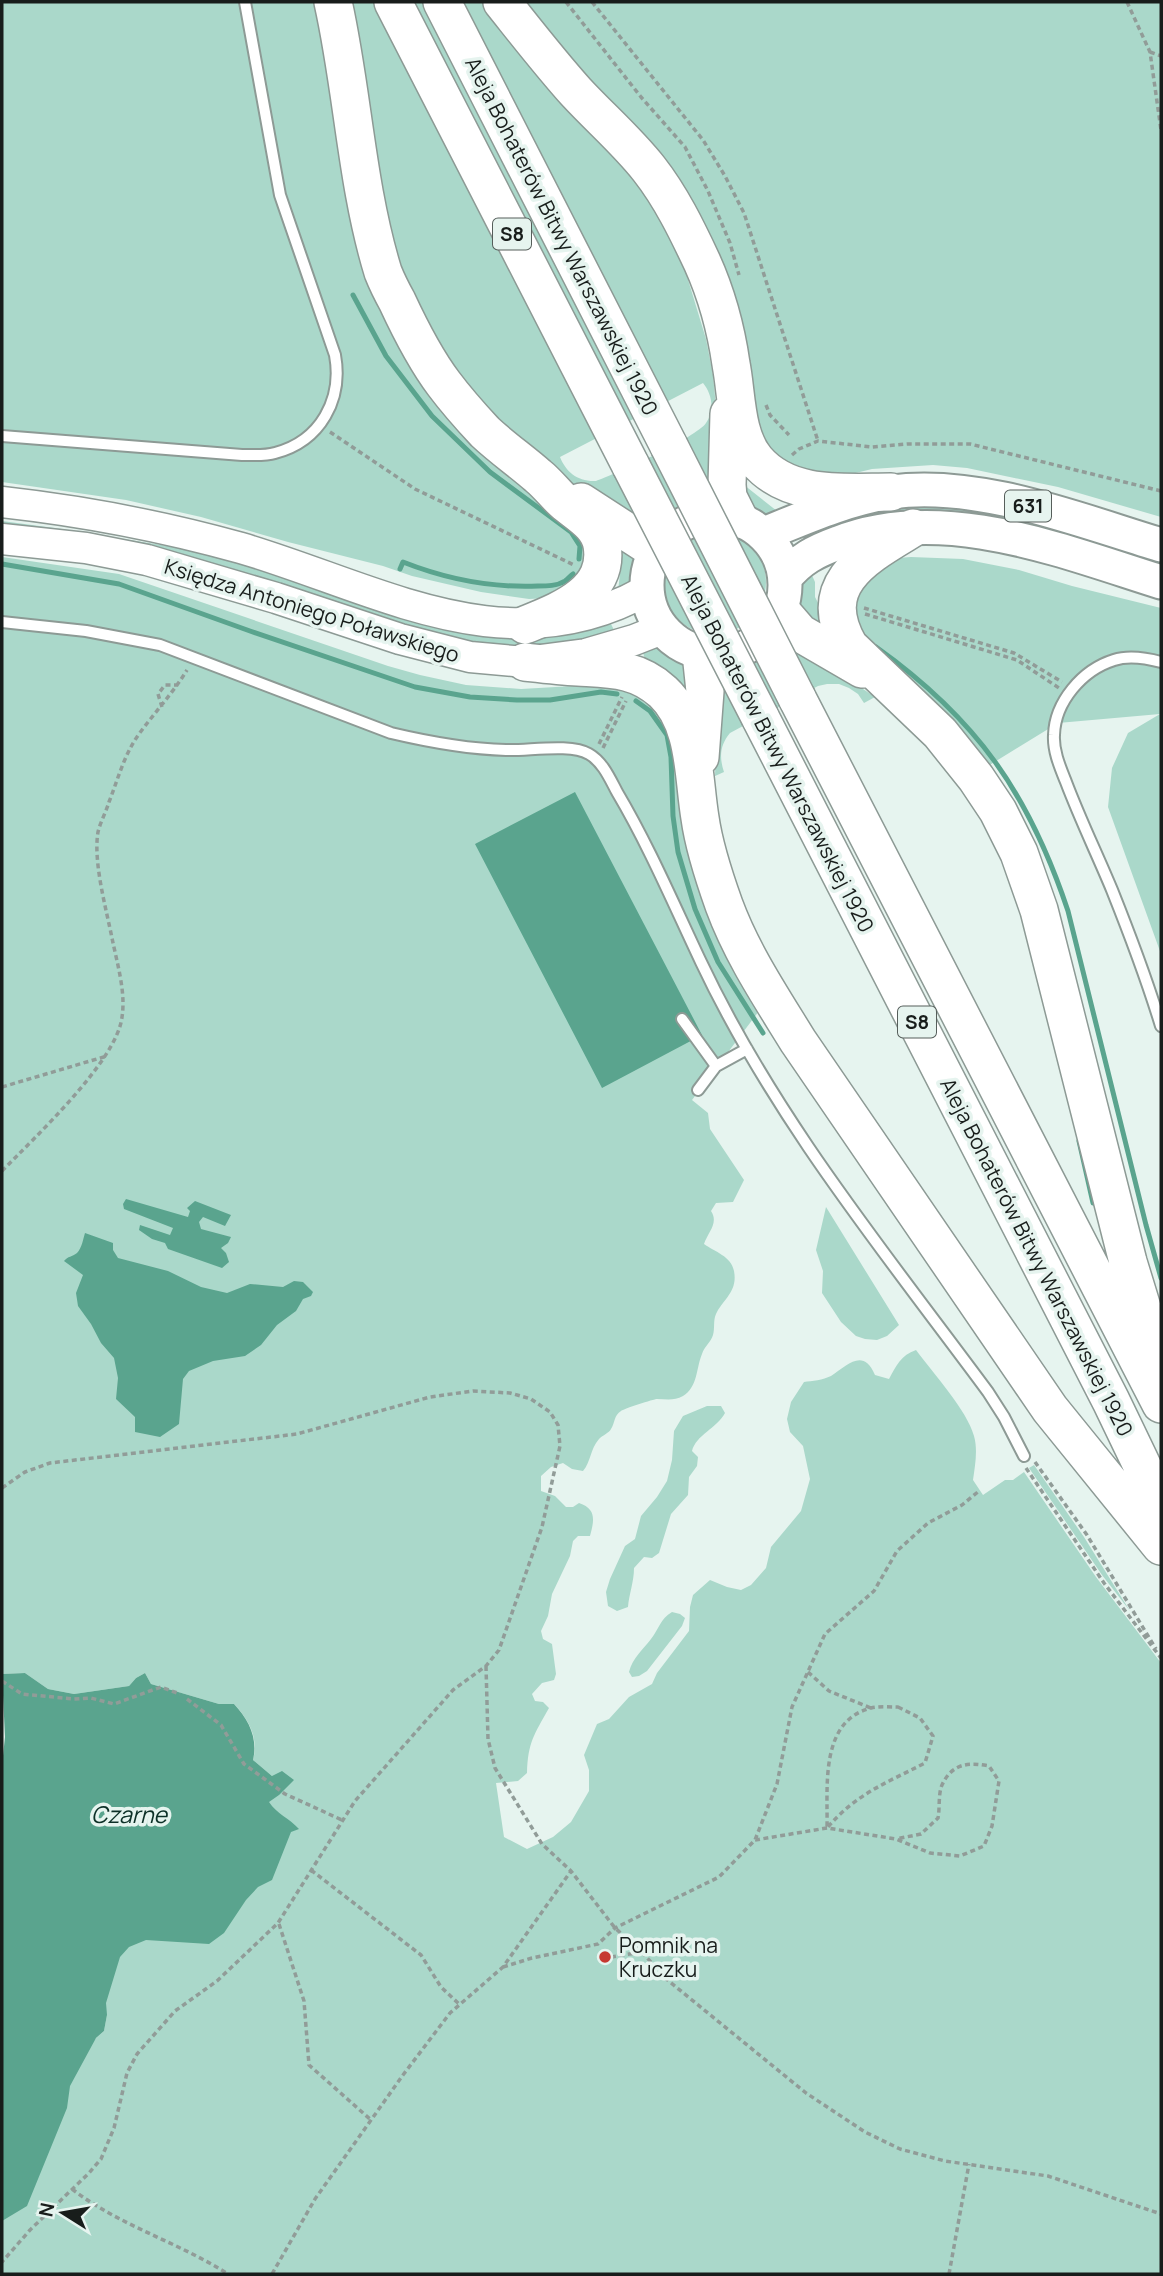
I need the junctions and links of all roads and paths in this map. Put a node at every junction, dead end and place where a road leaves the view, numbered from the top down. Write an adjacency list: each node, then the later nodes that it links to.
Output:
1 (245, 2): 12 (lane)
2 (332, 2): 14 (highway)
3 (393, 2): 53 (highway, Aleja Bohaterów Bitwy Warszawskiej 1920 / S8, bridge)
4 (442, 2): 49 (highway, Aleja Bohaterów Bitwy Warszawskiej 1920 / S8, bridge)
5 (502, 2): 11 (highway)
6 (592, 2): 15 (path)
7 (1127, 2): 8 (path)
8 (1150, 52): 9 (path); 10 (path)
9 (1161, 56)
10 (1161, 130)
11 (731, 361): 16 (highway); 18 (highway)
12 (319, 425): 13 (lane); 23 (path)
13 (2, 436)
14 (539, 476): 22 (highway); 23 (highway)
15 (1161, 491)
16 (891, 492): 18 (main road, 631); 21 (main road, 631)
17 (2, 502): 29 (main road, Księdza Antoniego Poławskiego)
18 (752, 527): 22 (main road, 631); 26 (main road)
19 (913, 528): 24 (main road, 631); 26 (main road, 631); 27 (highway)
20 (2, 539): 33 (main road, Księdza Antoniego Poławskiego)
21 (1161, 545)
22 (655, 550): 25 (main road)
23 (597, 576): 29 (highway)
24 (1159, 582)
25 (647, 590): 29 (main road, Księdza Antoniego Poławskiego); 30 (main road)
26 (783, 594): 31 (main road, 631); 36 (highway)
27 (838, 606): 36 (highway); 37 (path); 37 (path)
28 (2, 622): 32 (lane)
29 (525, 625)
30 (662, 629): 31 (main road); 33 (main road, Księdza Antoniego Poławskiego)
31 (701, 653): 39 (highway)
32 (195, 658): 35 (path); 42 (lane)
33 (525, 662): 39 (highway)
34 (1161, 662): 37 (lane)
35 (178, 685): 38 (path); 38 (path)
36 (896, 689): 48 (highway)
37 (1070, 692): 41 (lane)
38 (162, 707): 43 (path)
39 (697, 793): 54 (highway)
40 (681, 1019): 44 (lane)
41 (1161, 1026)
42 (747, 1049): 44 (lane); 50 (lane)
43 (107, 1056): 45 (path); 47 (path)
44 (716, 1066): 46 (lane)
45 (2, 1087)
46 (698, 1090)
47 (2, 1171)
48 (1161, 1352)
49 (1161, 1404)
50 (1024, 1456): 55 (path); 55 (path)
51 (2, 1488): 56 (path)
52 (979, 1491): 57 (path)
53 (1161, 1505)
54 (1161, 1546)
55 (1161, 1657)
56 (485, 1666): 62 (path); 67 (path)
57 (808, 1672): 61 (path); 65 (path)
58 (2, 1681): 59 (path)
59 (180, 1694)
60 (187, 1699): 62 (path)
61 (871, 1708): 63 (path); 63 (path)
62 (342, 1820): 66 (path)
63 (827, 1828): 64 (path); 65 (path)
64 (896, 1839): 64 (path)
65 (755, 1840): 69 (path)
66 (311, 1870): 68 (path); 73 (path)
67 (572, 1871): 69 (path); 72 (path)
68 (278, 1923): 74 (path); 76 (path)
69 (615, 1928): 70 (path); 72 (path)
70 (642, 1952): 71 (path); 75 (path)
71 (611, 1957)
72 (503, 1967): 73 (path)
73 (459, 2004): 74 (path)
74 (371, 2120): 80 (path)
75 (969, 2164): 77 (path); 81 (path)
76 (72, 2189): 78 (path); 79 (path)
77 (1161, 2214)
78 (2, 2262)
79 (228, 2274)
80 (272, 2274)
81 (949, 2274)

